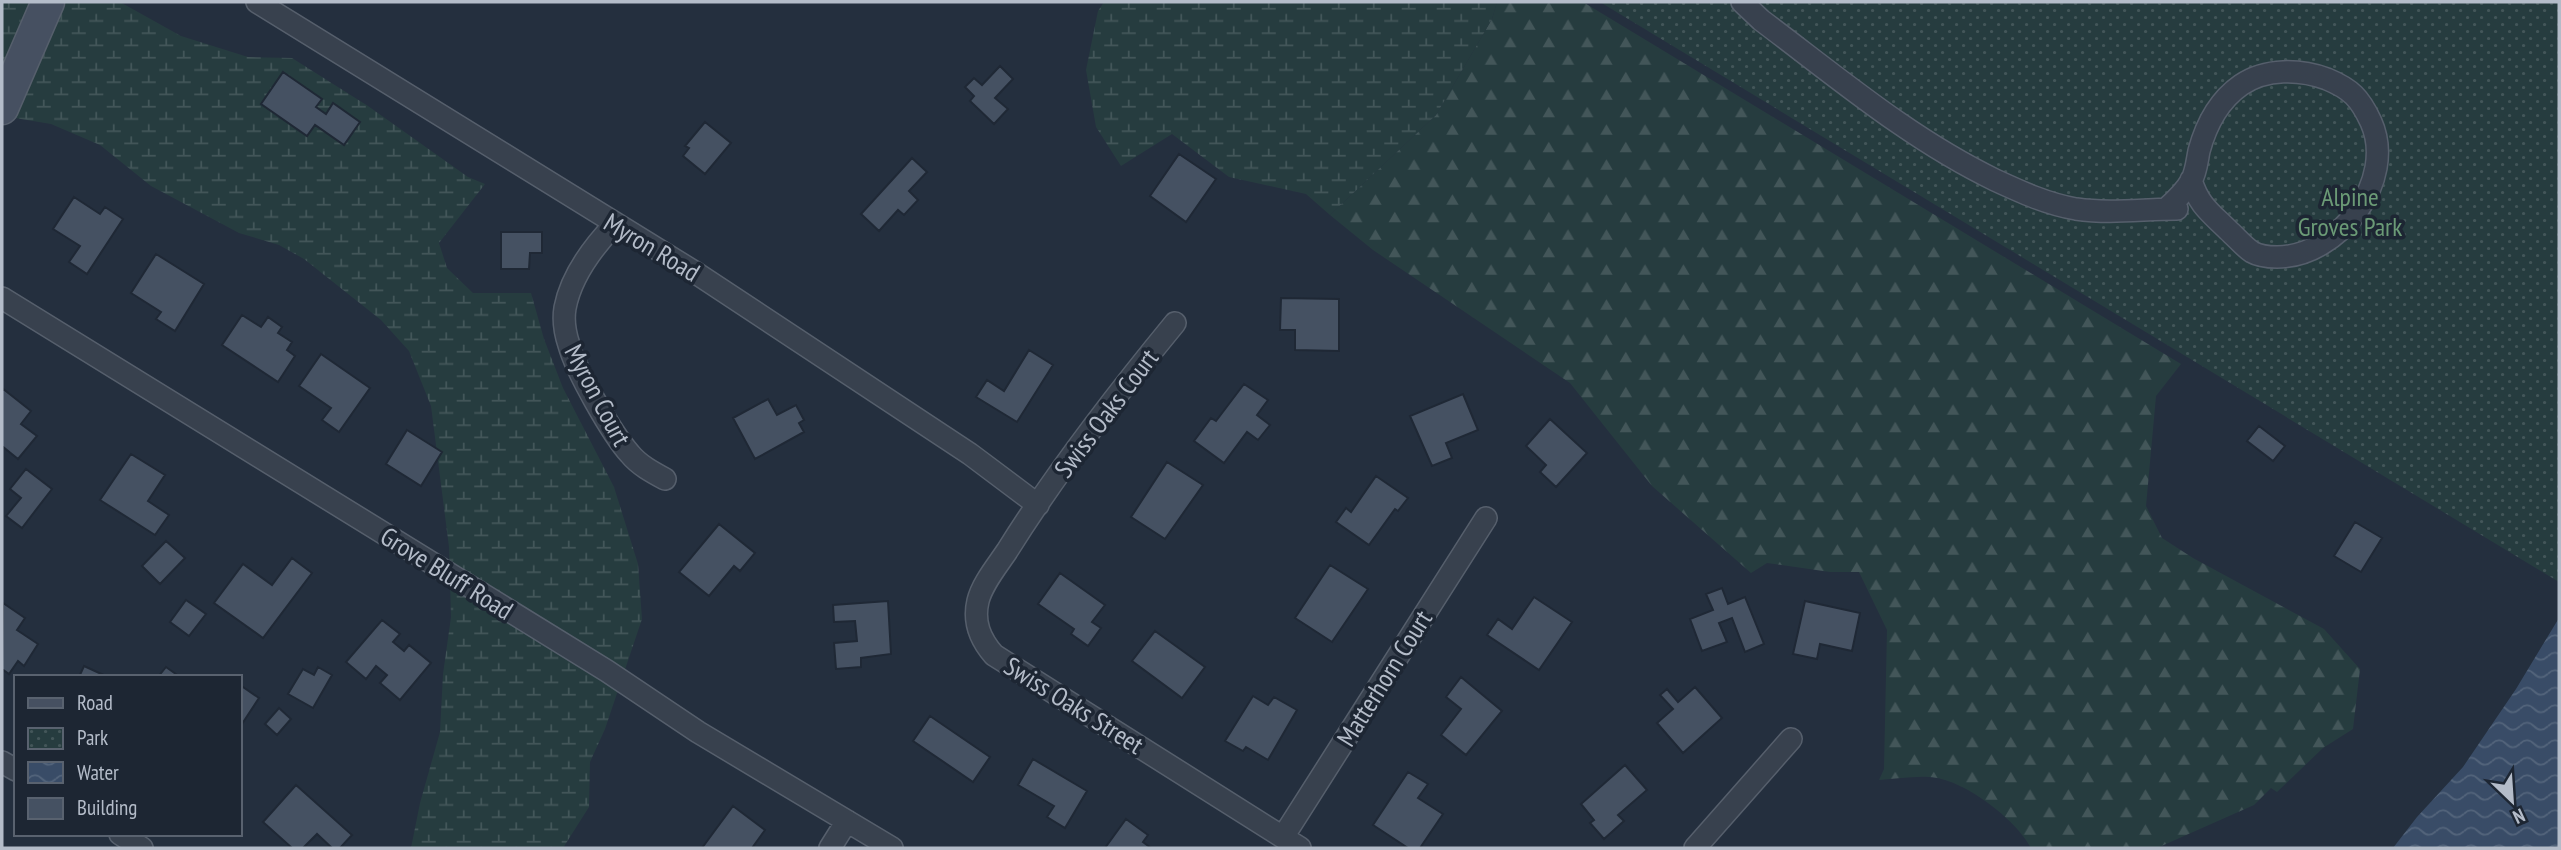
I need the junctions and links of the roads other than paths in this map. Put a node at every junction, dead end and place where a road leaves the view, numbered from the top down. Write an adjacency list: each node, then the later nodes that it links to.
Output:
1 (48, 2): 4 (main road)
2 (257, 2): 8 (street, Myron Road)
3 (1742, 2): 6 (street)
4 (2, 108)
5 (2191, 180): 6 (street); 7 (street); 7 (street)
6 (2166, 209): 7 (street)
7 (2205, 209)
8 (615, 224): 11 (street, Myron Court); 12 (street, Myron Road)
9 (2, 298): 15 (street, Grove Bluff Road)
10 (1175, 323): 12 (street, Swiss Oaks Court)
11 (665, 479)
12 (1038, 505): 17 (street, Swiss Oaks Street)
13 (1486, 518): 17 (street, Matterhorn Court)
14 (1791, 739): 21 (street)
15 (847, 821): 19 (street); 20 (street, Grove Bluff Road)
16 (123, 836): 18 (street)
17 (1292, 843)
18 (142, 848)
19 (830, 848)
20 (892, 848)
21 (1695, 848)

